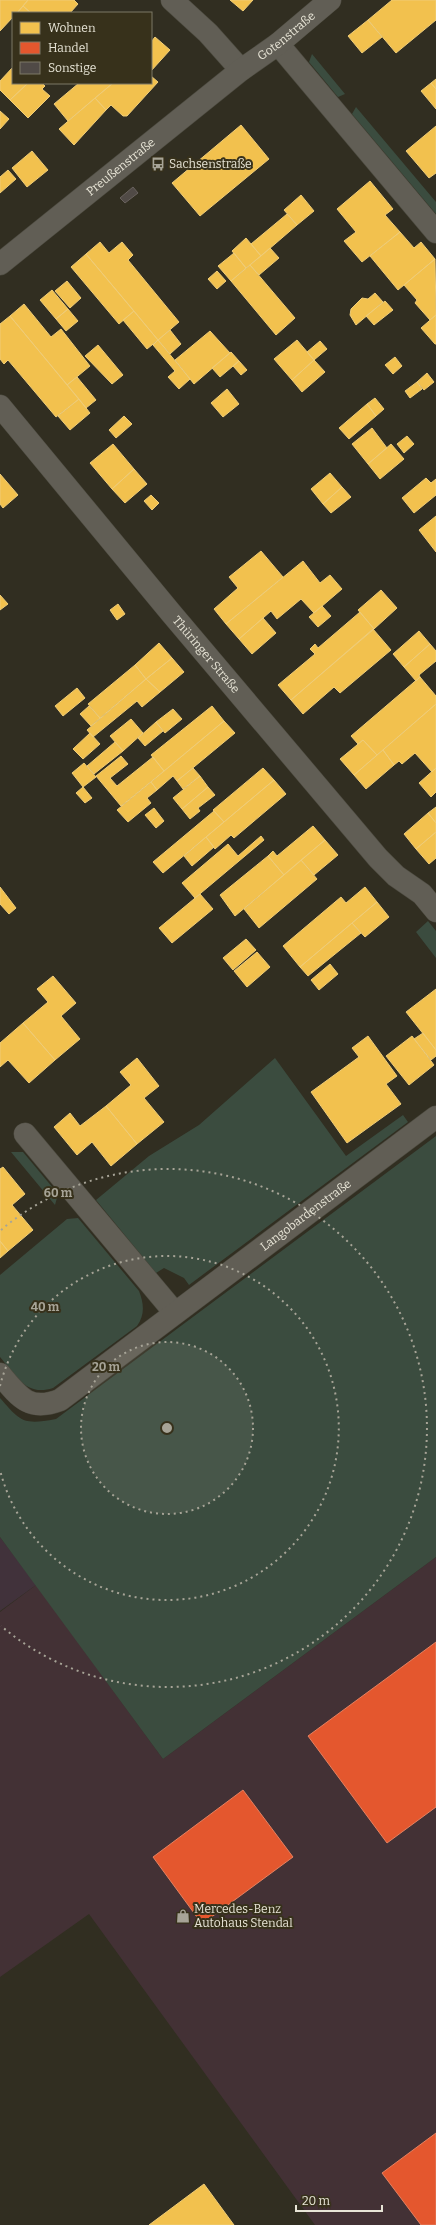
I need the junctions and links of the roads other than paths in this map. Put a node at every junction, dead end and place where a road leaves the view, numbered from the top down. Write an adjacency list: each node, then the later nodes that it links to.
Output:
1 (172, 0): 4 (street)
2 (330, 0): 3 (street, Gotenstraße)
3 (278, 44): 4 (street, Gotenstraße); 5 (street)
4 (241, 70): 6 (street, Preußenstraße)
5 (436, 232)
6 (0, 264)
7 (0, 406): 8 (street, Thüringer Straße)
8 (436, 911)
9 (436, 1118): 11 (street, Langobardenstraße)
10 (25, 1134): 11 (street)
11 (175, 1313): 12 (street, Langobardenstraße)
12 (0, 1374)

